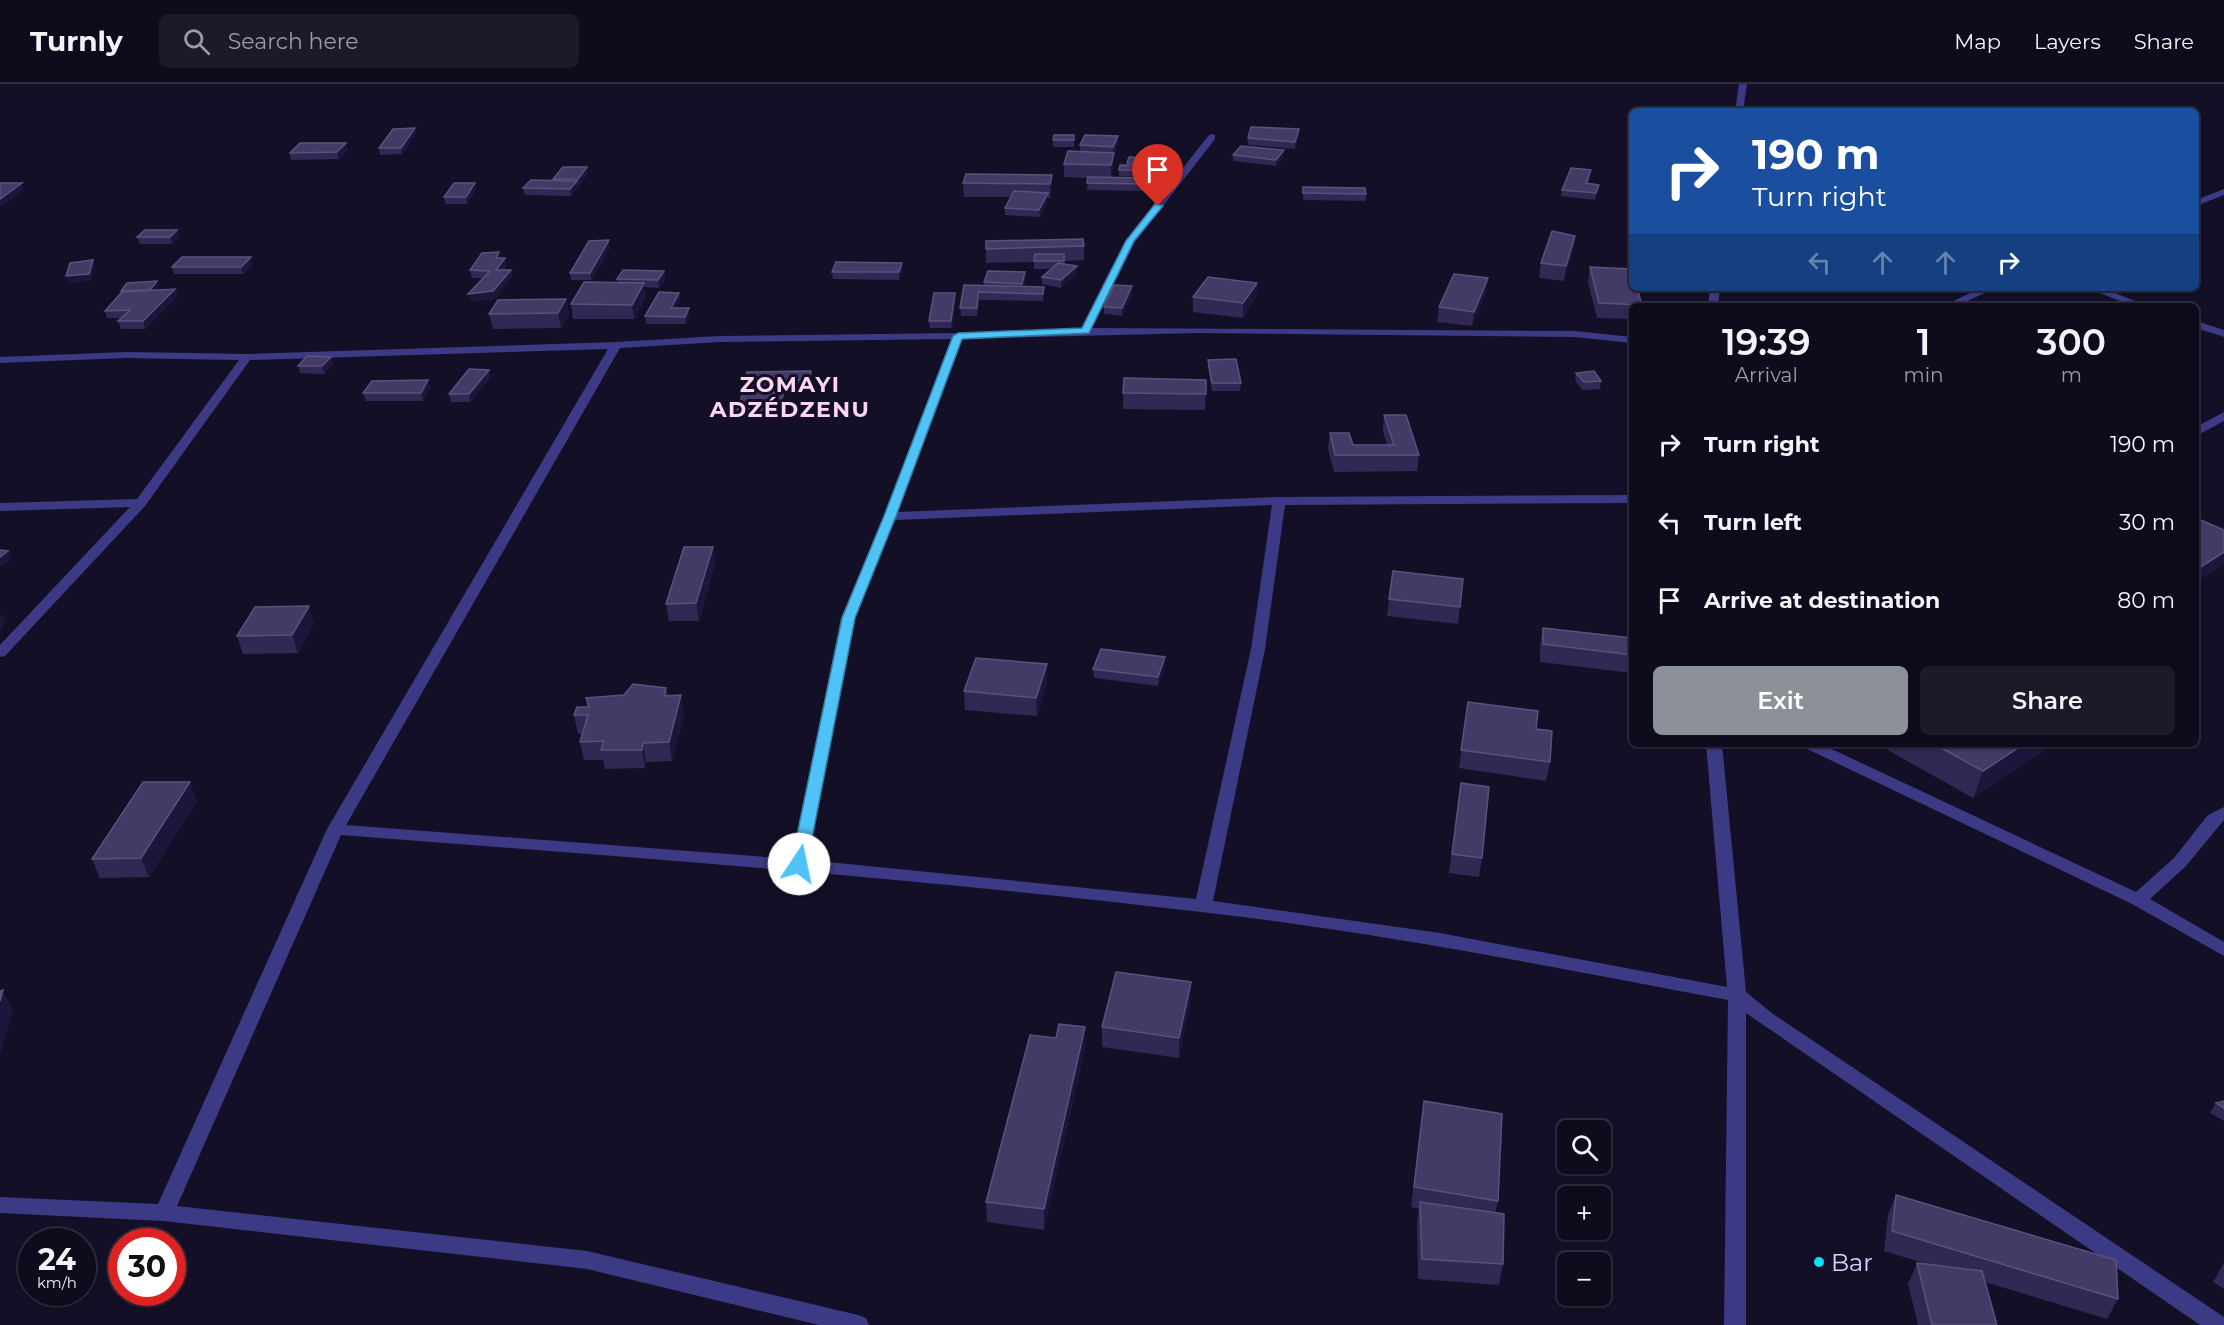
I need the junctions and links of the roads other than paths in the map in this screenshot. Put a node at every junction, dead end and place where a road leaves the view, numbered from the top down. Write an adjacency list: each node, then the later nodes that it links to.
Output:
1 (1743, 84): 2 (street)
2 (1739, 108)
3 (1212, 137): 11 (street)
4 (2224, 192): 5 (street)
5 (2199, 202)
6 (1983, 291): 8 (street)
7 (2100, 291): 9 (street)
8 (1955, 303)
9 (2134, 303)
10 (2199, 325): 12 (street)
11 (1085, 331): 13 (street); 14 (street)
12 (2224, 334)
13 (958, 336): 15 (street); 24 (street)
14 (1629, 340)
15 (616, 345): 16 (street); 29 (street)
16 (247, 357): 17 (street); 22 (street)
17 (0, 360)
18 (2224, 416): 19 (street)
19 (2199, 430)
20 (1629, 499): 21 (street)
21 (1279, 501): 24 (street); 32 (street)
22 (141, 503): 23 (street); 25 (street)
23 (0, 507)
24 (890, 516): 30 (street)
25 (0, 653)
26 (1714, 747): 34 (street)
27 (1814, 747): 31 (street)
28 (2224, 812): 31 (street)
29 (335, 829): 30 (street); 36 (street)
30 (799, 864): 32 (street)
31 (2138, 900): 33 (street)
32 (1203, 906): 34 (street)
33 (2224, 950)
34 (1737, 995): 38 (street); 39 (street)
35 (0, 1205): 36 (street)
36 (164, 1213): 37 (street)
37 (858, 1325)
38 (1735, 1325)
39 (2218, 1325)

